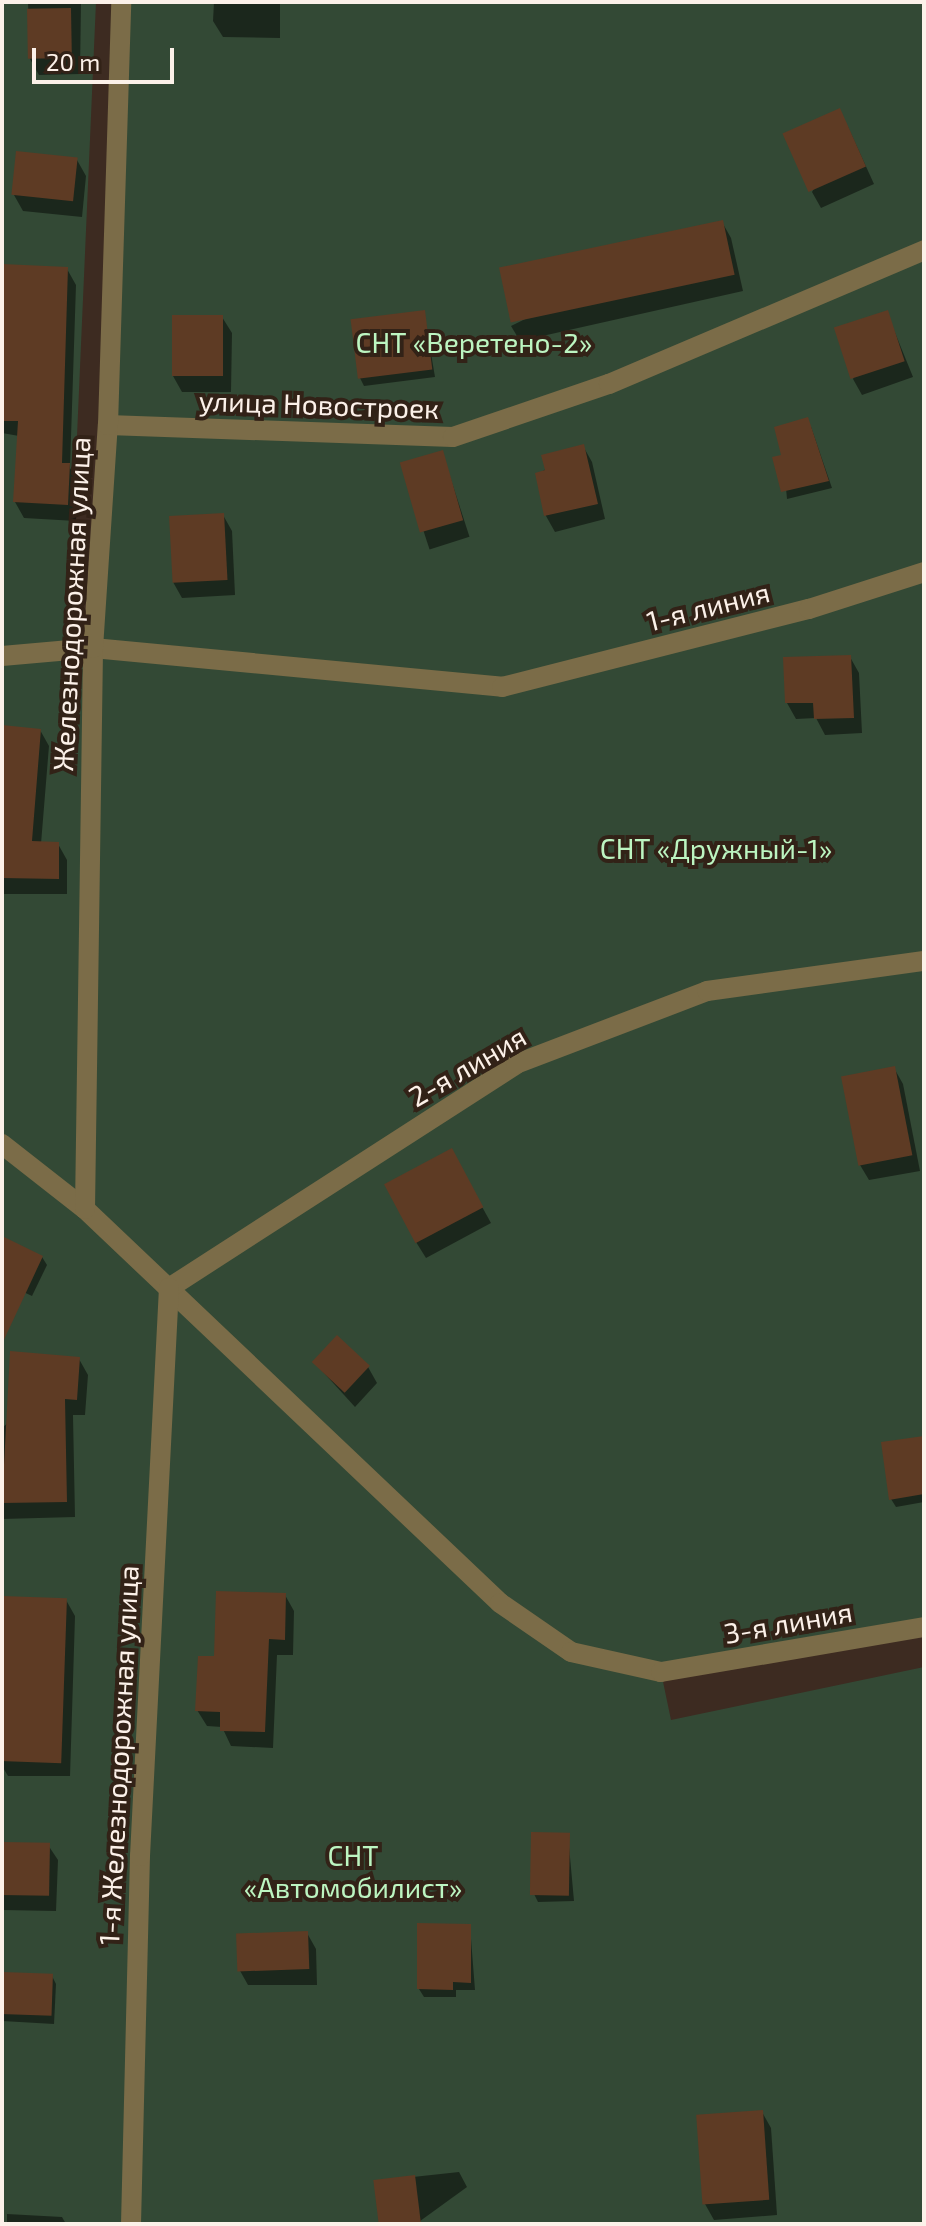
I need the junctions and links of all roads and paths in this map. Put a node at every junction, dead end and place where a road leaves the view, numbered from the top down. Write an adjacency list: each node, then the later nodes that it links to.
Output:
1 (121, 2): 3 (street, Железнодорожная улица)
2 (924, 250): 3 (street, улица Новостроек)
3 (108, 425): 5 (street, Железнодорожная улица)
4 (924, 572): 5 (street, 1-я линия)
5 (93, 648): 6 (street, 1-я линия); 9 (street, Железнодорожная улица)
6 (2, 656)
7 (924, 961): 10 (street, 2-я линия)
8 (2, 1144): 9 (street)
9 (85, 1209): 10 (street)
10 (169, 1288): 11 (street, 3-я линия); 12 (street, 1-я Железнодорожная улица)
11 (924, 1627)
12 (131, 2224)

